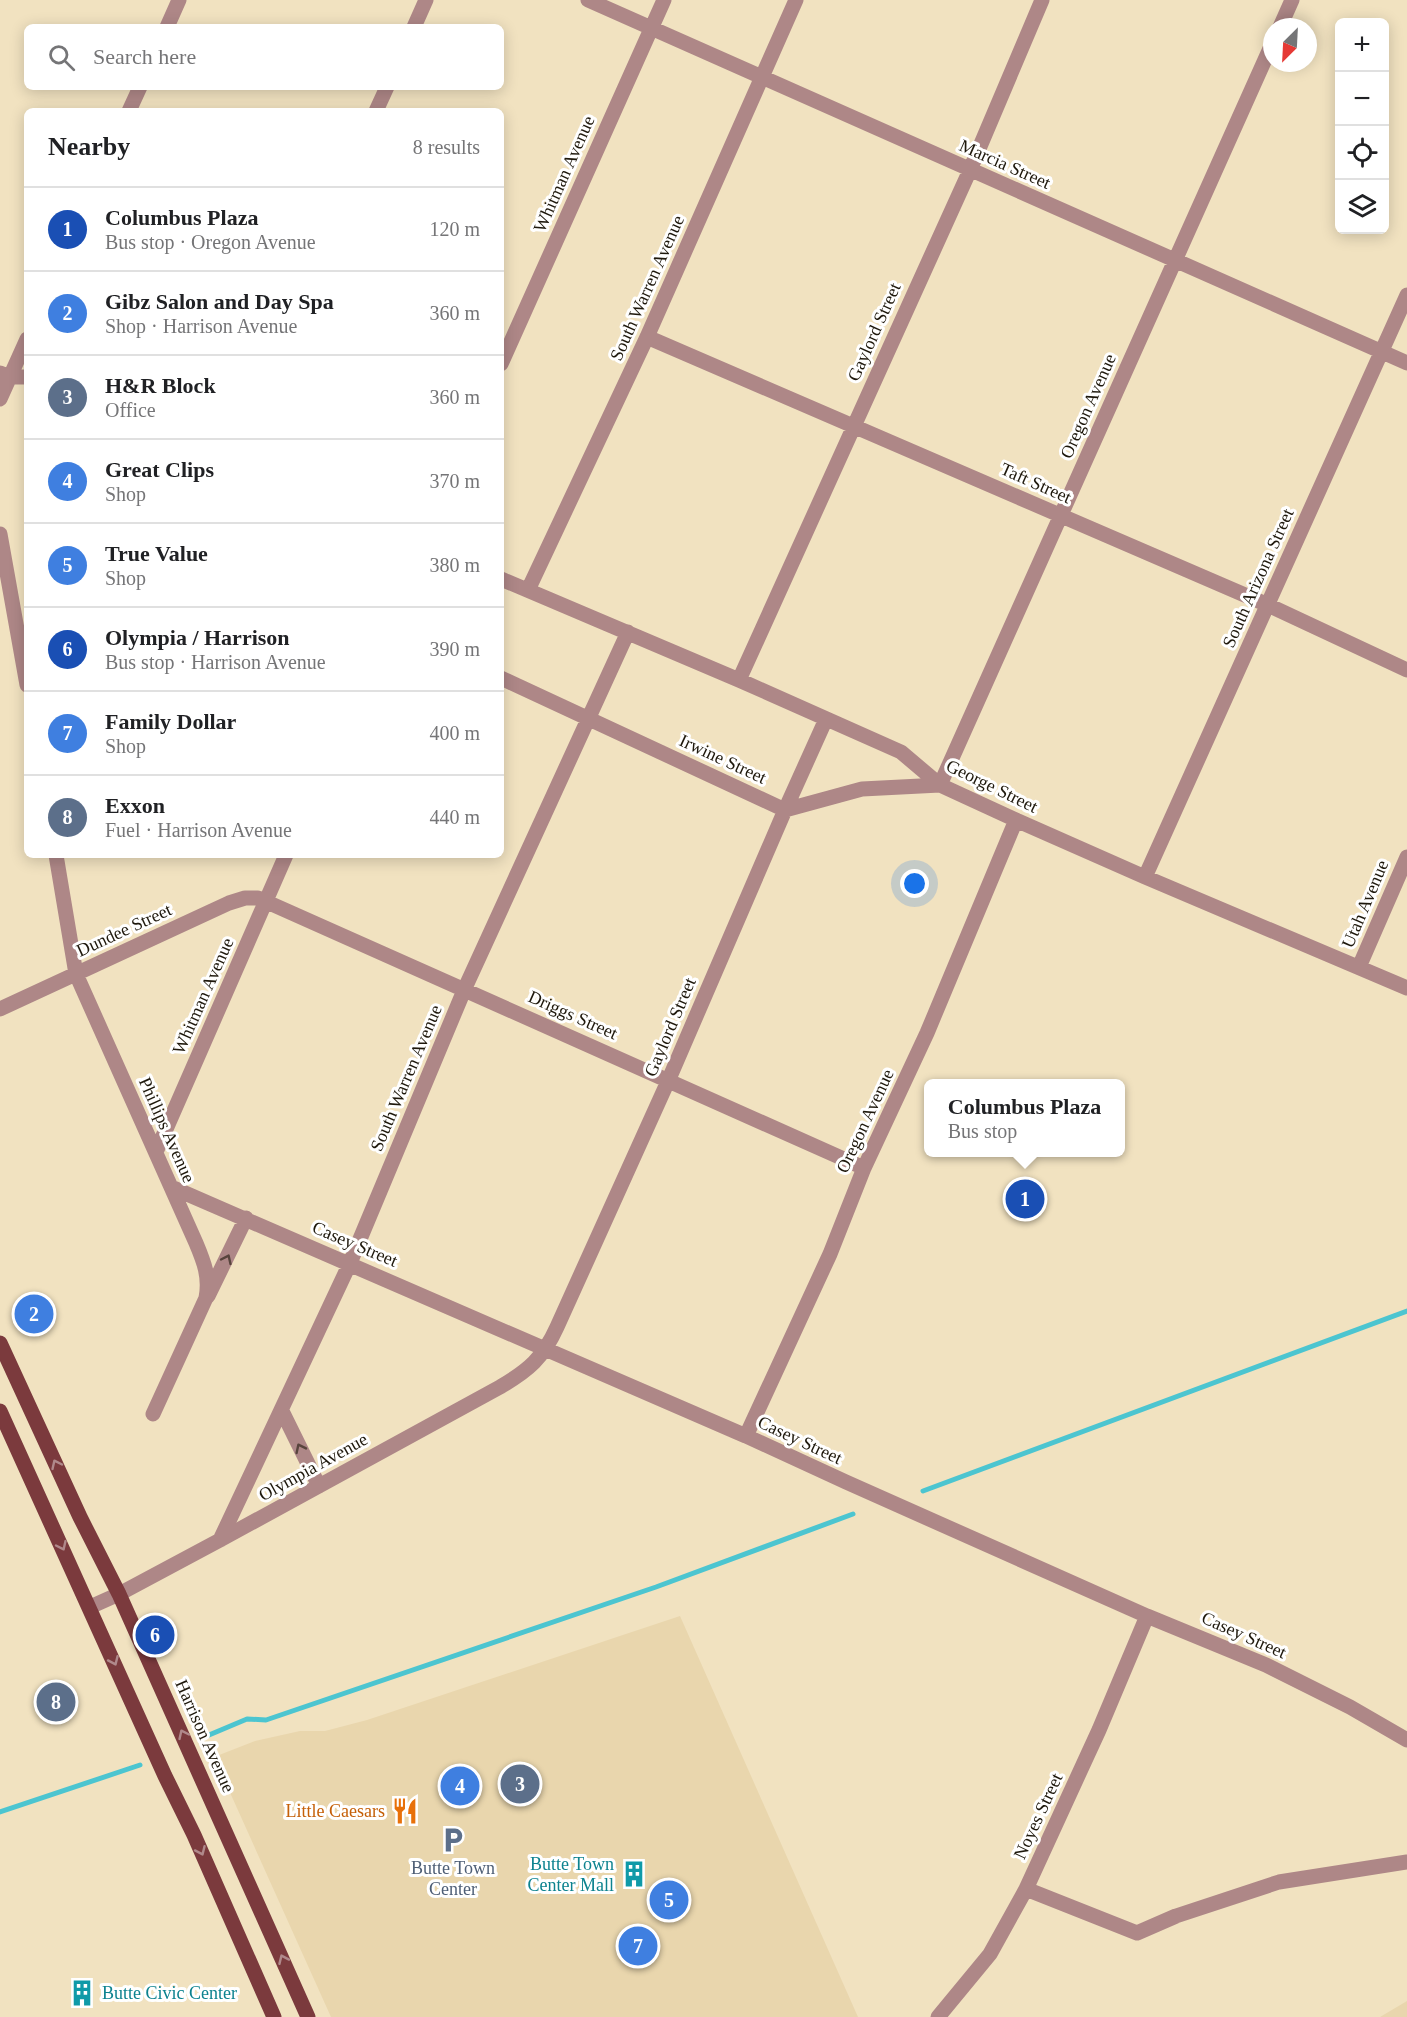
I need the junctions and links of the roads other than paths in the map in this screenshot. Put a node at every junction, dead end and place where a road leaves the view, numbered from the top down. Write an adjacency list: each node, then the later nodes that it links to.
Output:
1 (179, 0): 9 (street)
2 (426, 0): 10 (street)
3 (588, 0): 11 (street, Marcia Street)
4 (664, 0): 11 (street, Whitman Avenue)
5 (796, 0): 13 (street, South Warren Avenue)
6 (1042, 0): 18 (street, Gaylord Street)
7 (1292, 0): 8 (street)
8 (1284, 18)
9 (168, 24)
10 (415, 24)
11 (651, 27): 13 (street, Marcia Street); 24 (street, Whitman Avenue)
12 (1263, 64): 19 (street, Oregon Avenue)
13 (762, 76): 18 (street, Marcia Street); 21 (street, South Warren Avenue)
14 (139, 90): 16 (street)
15 (386, 90): 17 (street)
16 (130, 108)
17 (377, 108)
18 (970, 170): 19 (street, Marcia Street); 29 (street, Gaylord Street)
19 (1175, 260): 23 (street, Marcia Street); 30 (street, Oregon Avenue)
20 (1407, 295): 23 (street, South Arizona Street)
21 (647, 337): 29 (street, Taft Street); 33 (street, South Warren Avenue)
22 (24, 344): 26 (street)
23 (1382, 352): 25 (street, Marcia Street); 34 (street, South Arizona Street)
24 (504, 357)
25 (1407, 363)
26 (5, 375): 27 (street); 28 (street)
27 (24, 377)
28 (0, 399)
29 (853, 425): 30 (street, Taft Street); 40 (street, Gaylord Street)
30 (1060, 515): 34 (street, Taft Street); 43 (street, Oregon Avenue)
31 (0, 534): 35 (street)
32 (504, 580): 33 (street, George Street)
33 (528, 590): 36 (street, George Street)
34 (1268, 605): 37 (street, Taft Street); 49 (street, South Arizona Street)
35 (7, 609): 38 (street)
36 (628, 632): 40 (street, George Street); 41 (street, South Warren Avenue)
37 (1407, 670)
38 (24, 674)
39 (504, 679): 41 (street, Irwine Street)
40 (739, 680): 42 (street, George Street)
41 (589, 717): 44 (street, Irwine Street); 53 (street, South Warren Avenue)
42 (826, 719): 43 (street, George Street); 44 (street, Gaylord Street)
43 (940, 784): 44 (street); 45 (street, George Street)
44 (785, 810): 56 (street, Gaylord Street)
45 (1016, 820): 49 (street, George Street); 58 (street, Oregon Avenue)
46 (1407, 857): 51 (street, Utah Avenue)
47 (57, 858): 52 (street, Phillips Avenue)
48 (285, 858): 50 (street, Whitman Avenue)
49 (1145, 877): 51 (street, George Street)
50 (267, 900): 52 (street, Dundee Street); 53 (street, Driggs Street); 57 (street, Whitman Avenue)
51 (1359, 967): 54 (street, George Street)
52 (76, 974): 55 (street, Dundee Street); 57 (street, Phillips Avenue)
53 (465, 988): 56 (street, Driggs Street); 61 (street, South Warren Avenue)
54 (1407, 988)
55 (0, 1009)
56 (669, 1079): 58 (street, Driggs Street); 64 (street, Gaylord Street)
57 (156, 1152): 59 (street, Phillips Avenue)
58 (864, 1168): 68 (street, Oregon Avenue)
59 (171, 1187): 60 (street, Casey Street); 62 (street, Phillips Avenue)
60 (246, 1218): 61 (street, Casey Street); 62 (street, one-way to 60)
61 (350, 1263): 64 (street, Casey Street); 66 (street, South Warren Avenue)
62 (206, 1298): 67 (street, Phillips Avenue)
63 (0, 1343): 71 (main road, Harrison Avenue, one-way to 63)
64 (546, 1348): 68 (street, Casey Street); 69 (street, Olympia Avenue)
65 (0, 1411): 72 (main road, one-way to 72)
66 (282, 1411): 69 (street, one-way to 66); 70 (street, South Warren Avenue)
67 (153, 1414)
68 (746, 1436): 73 (street, Casey Street)
69 (319, 1486): 70 (street, Olympia Avenue)
70 (220, 1540): 71 (street, Olympia Avenue)
71 (118, 1594): 72 (street, Olympia Avenue); 77 (main road, Harrison Avenue, one-way to 71)
72 (90, 1607): 78 (main road, one-way to 78)
73 (1147, 1616): 74 (street, Casey Street); 76 (street, Noyes Street)
74 (1407, 1740)
75 (1407, 1862): 76 (street)
76 (1026, 1889): 79 (street, Noyes Street)
77 (304, 2016)
78 (274, 2017)
79 (938, 2017)

